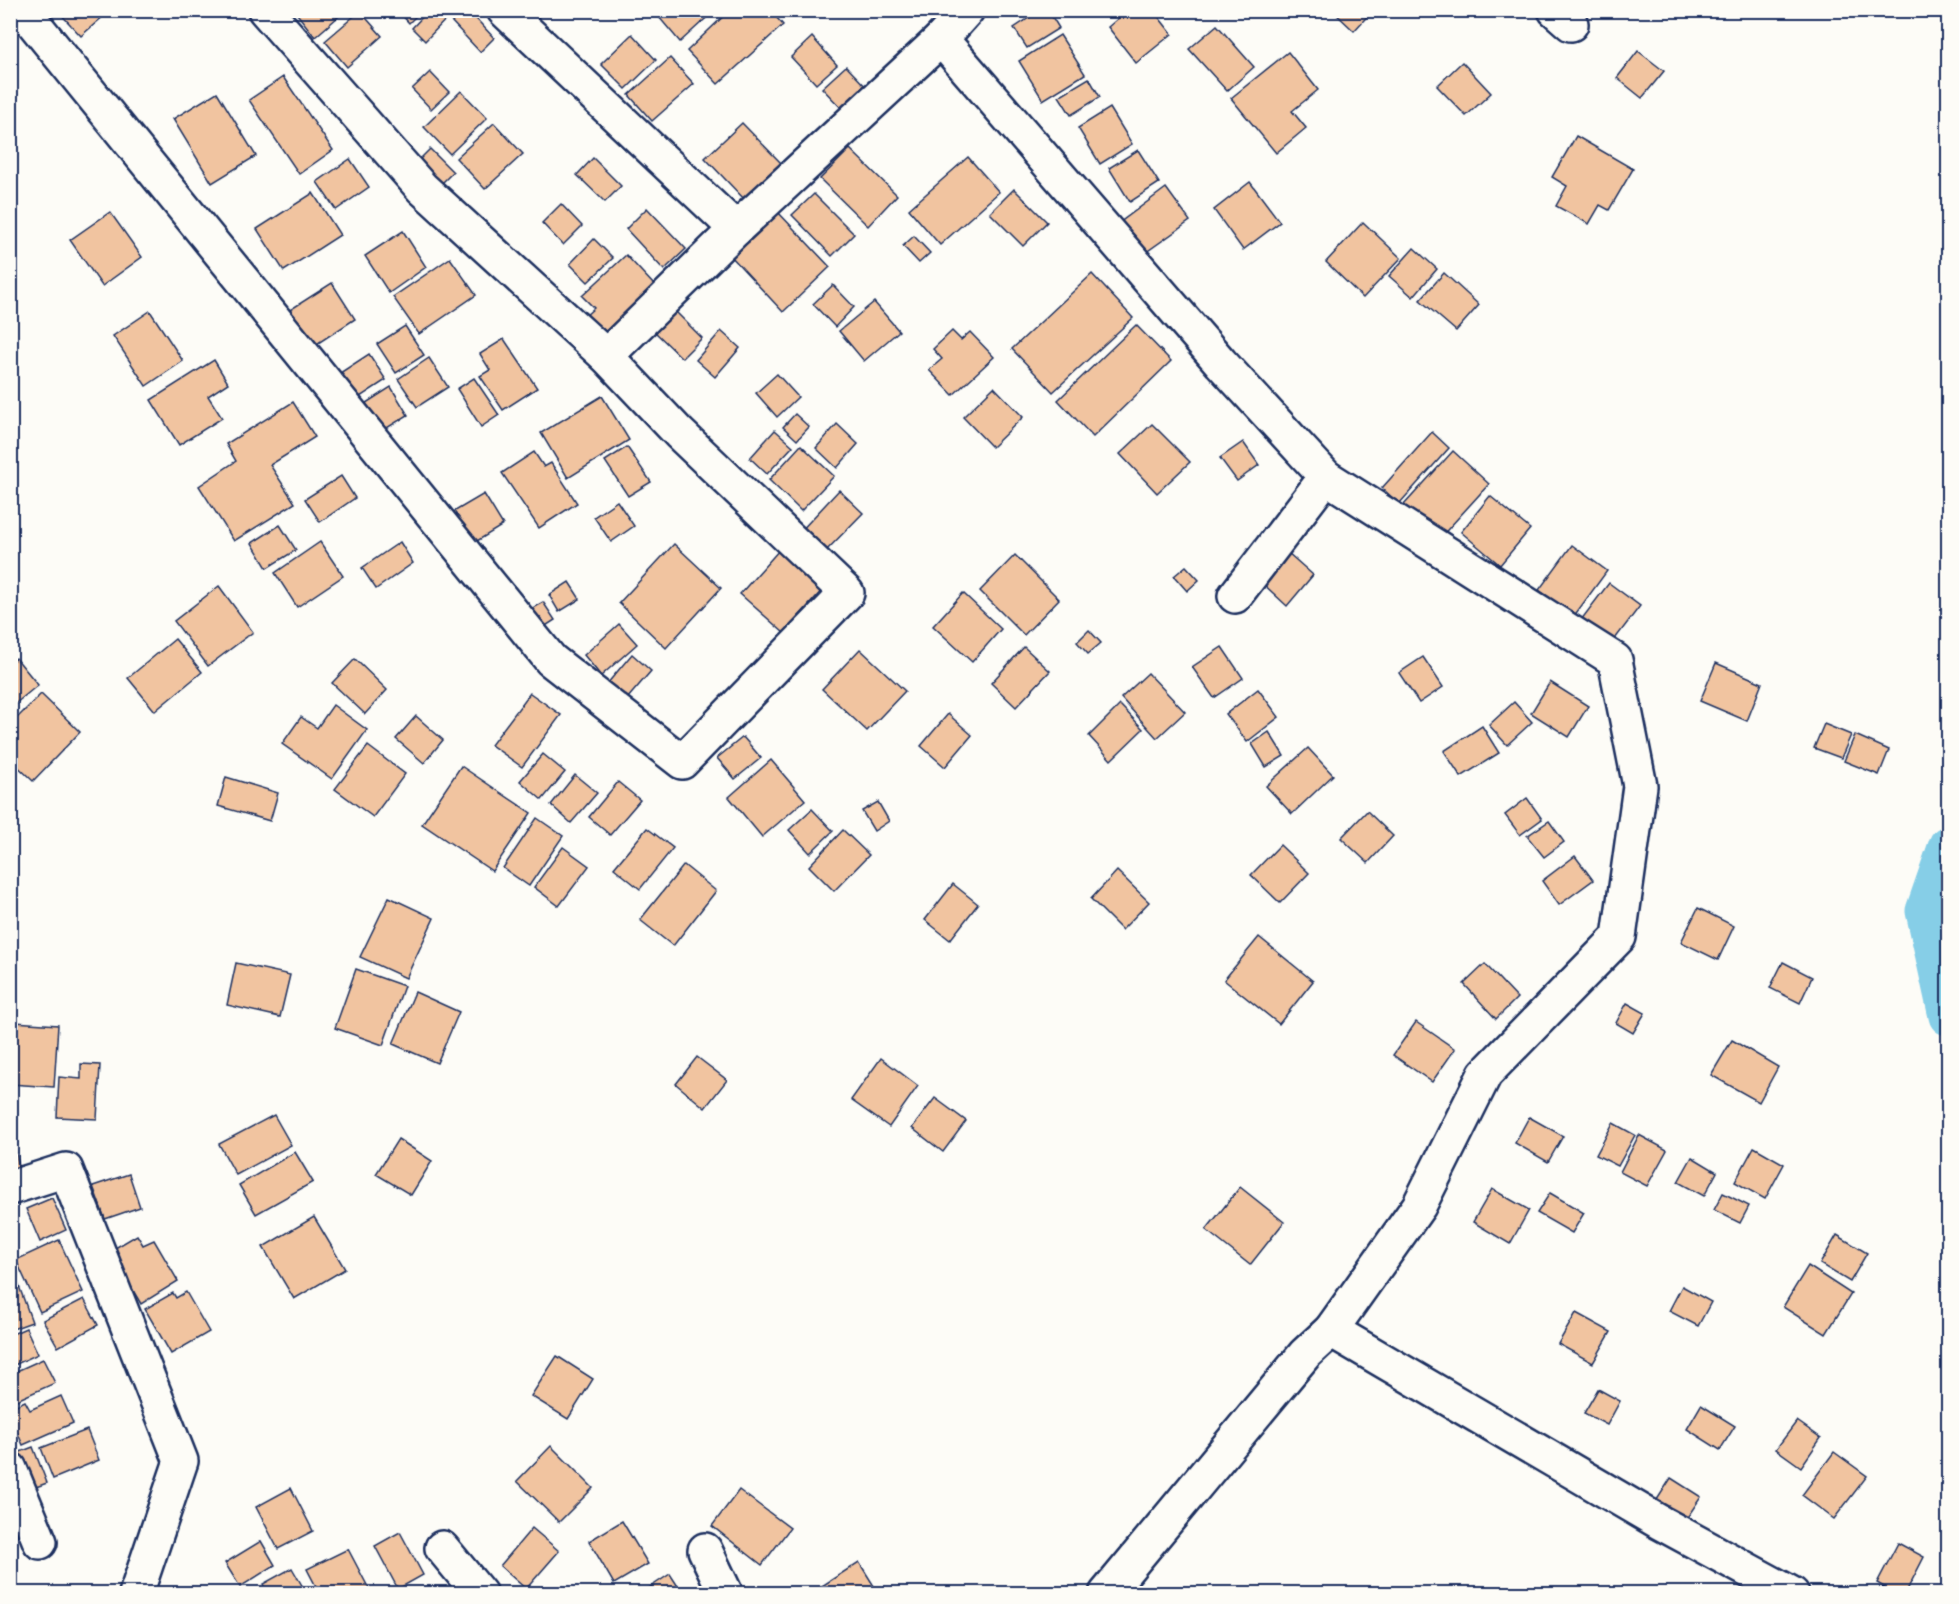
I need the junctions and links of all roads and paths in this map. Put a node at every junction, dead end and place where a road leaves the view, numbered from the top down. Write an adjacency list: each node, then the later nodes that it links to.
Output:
1 (23, 10): 7 (street)
2 (264, 10): 7 (street)
3 (504, 10): 6 (street)
4 (967, 10): 5 (street)
5 (941, 39): 6 (street); 8 (street)
6 (736, 229): 7 (street)
7 (606, 356)
8 (1326, 477): 9 (street); 11 (street)
9 (1235, 596)
10 (10, 1188): 16 (street)
11 (1331, 1330): 19 (street); 20 (street)
12 (10, 1469): 13 (street)
13 (39, 1542)
14 (442, 1548): 17 (street)
15 (705, 1550): 18 (street)
16 (136, 1593)
17 (480, 1593)
18 (726, 1593)
19 (1106, 1593)
20 (1792, 1593)

